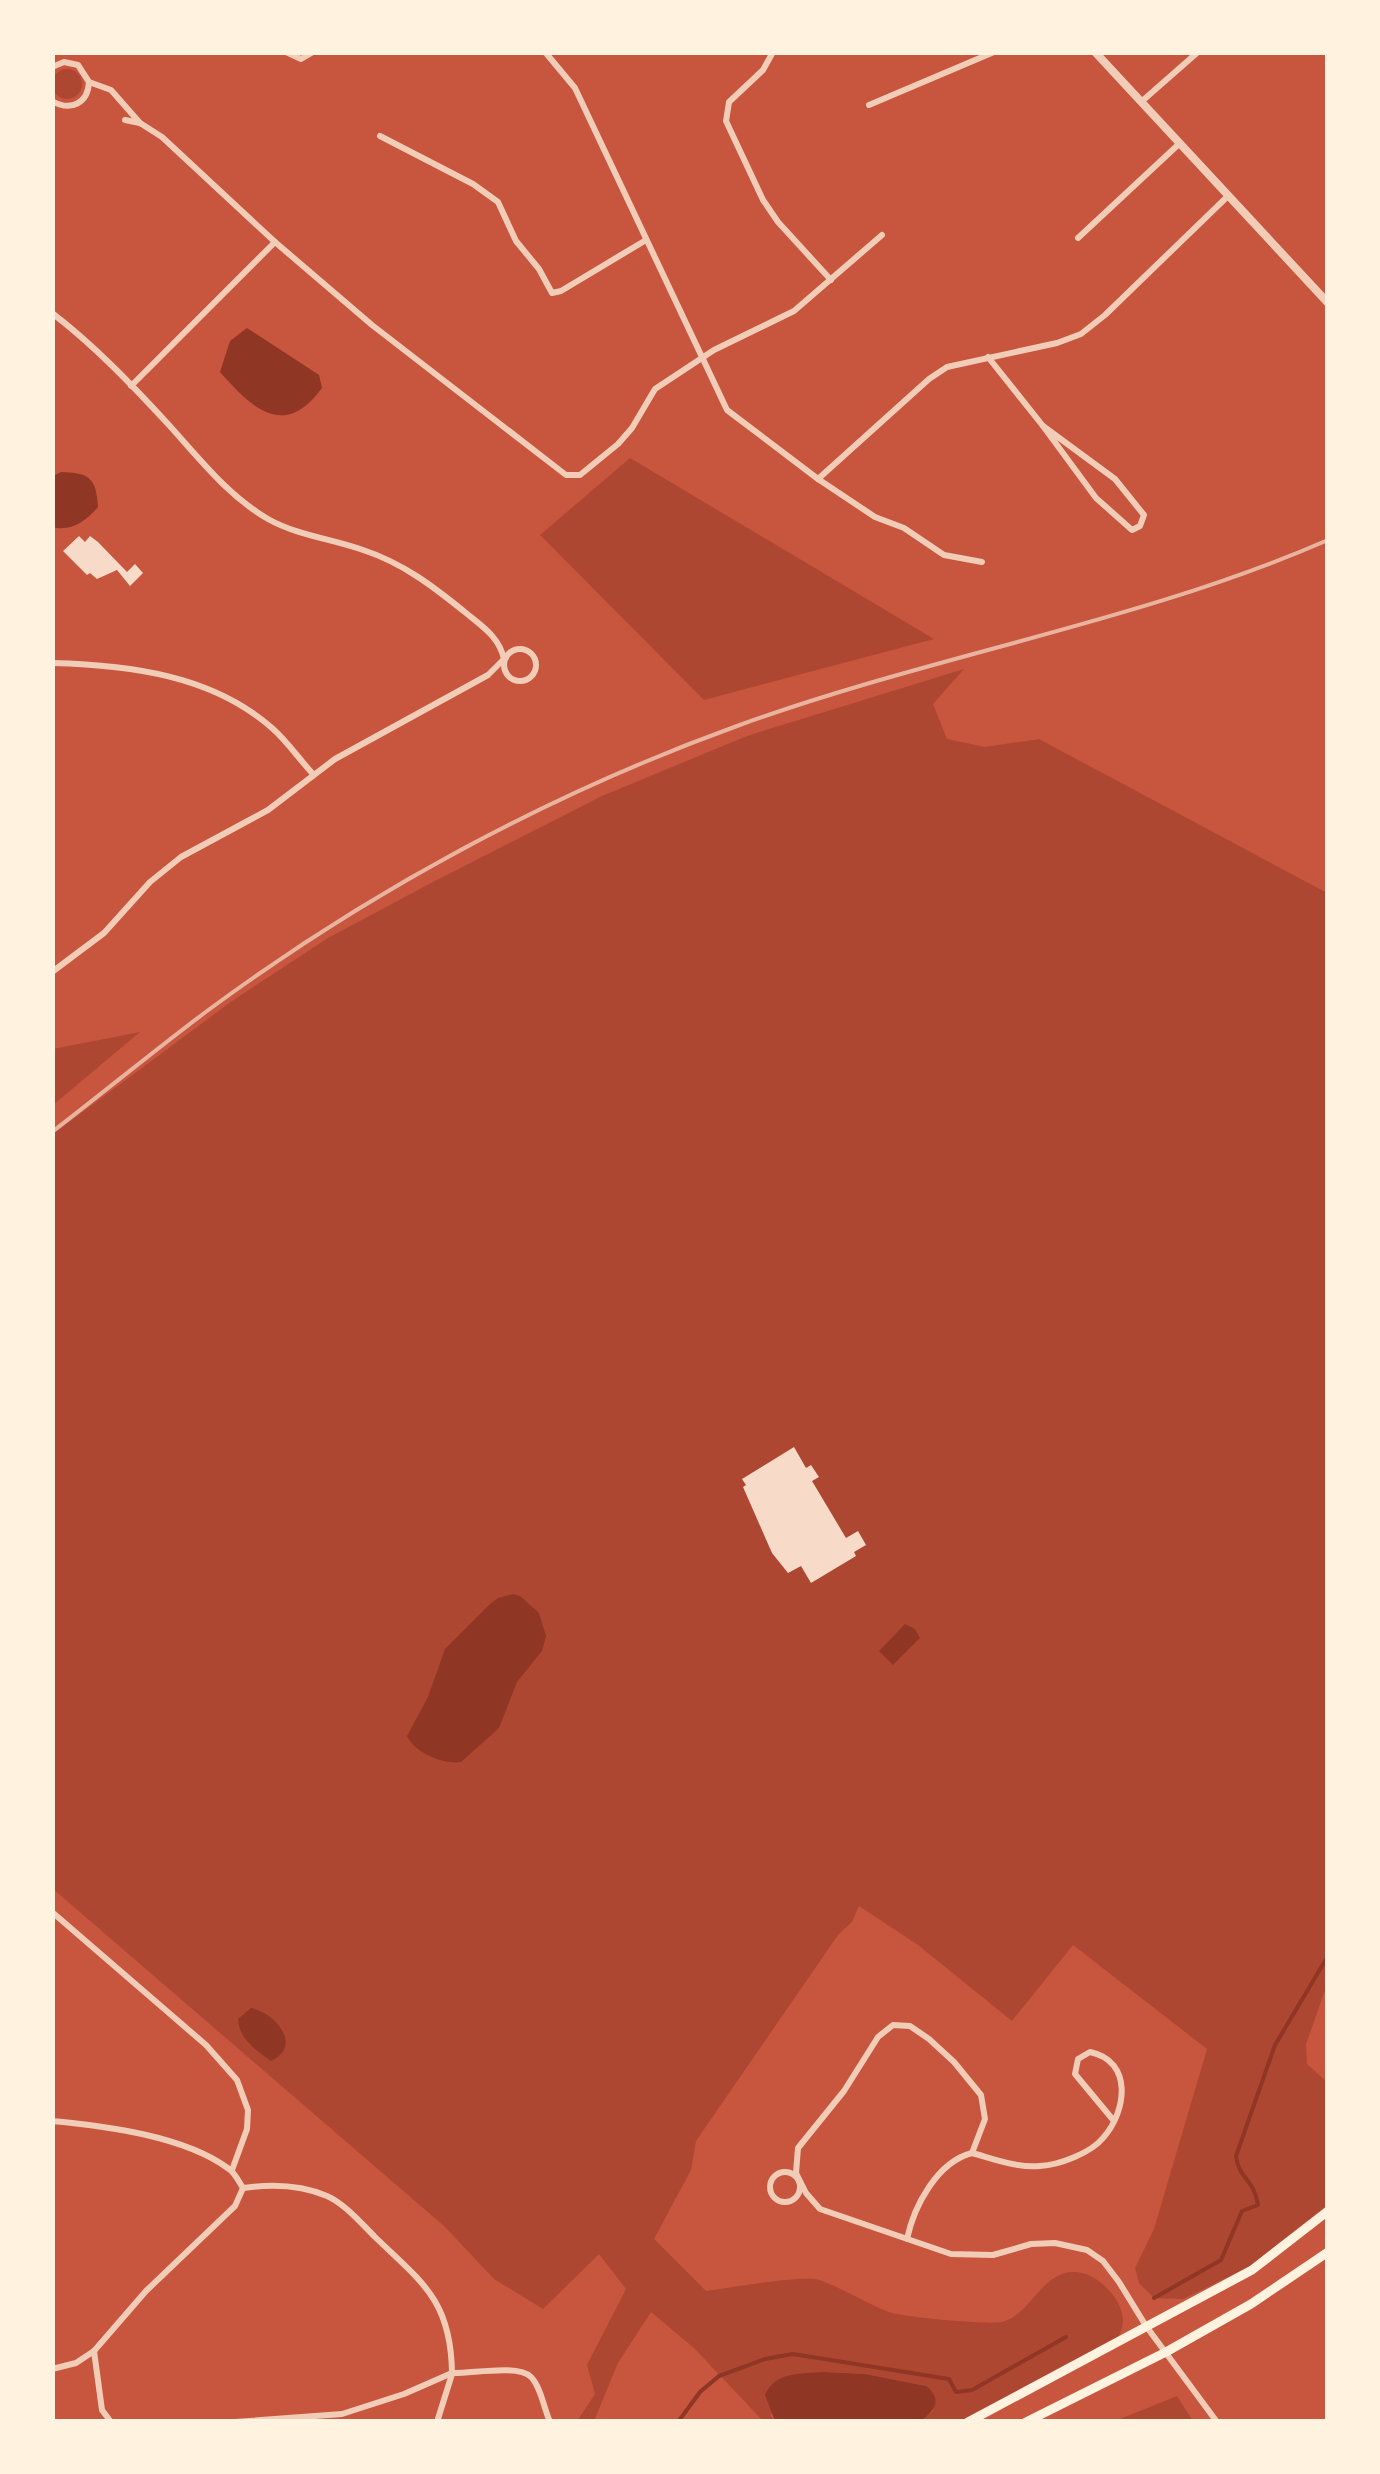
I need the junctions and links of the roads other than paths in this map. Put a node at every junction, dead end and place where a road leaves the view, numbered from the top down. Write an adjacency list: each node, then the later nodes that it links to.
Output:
1 (286, 52): 2 (street)
2 (313, 52)
3 (545, 52): 20 (street)
4 (773, 52): 22 (street)
5 (994, 52): 12 (street)
6 (1095, 52): 11 (street)
7 (1198, 52): 11 (street)
8 (52, 67): 9 (street)
9 (89, 82): 10 (street); 14 (street)
10 (52, 101)
11 (1141, 102): 16 (street)
12 (869, 105)
13 (125, 120): 14 (street)
14 (140, 123): 21 (street)
15 (380, 136): 20 (street)
16 (1180, 144): 17 (street); 19 (street)
17 (1228, 196): 23 (street); 25 (street)
18 (882, 235): 22 (street)
19 (1078, 238)
20 (646, 240): 26 (street)
21 (275, 242): 26 (street); 27 (street)
22 (830, 280): 26 (street)
23 (1328, 303)
24 (52, 312): 27 (street)
25 (988, 357): 28 (street); 29 (street)
26 (702, 360): 29 (street)
27 (131, 386): 31 (street)
28 (1043, 426): 28 (street)
29 (818, 479): 30 (street)
30 (982, 562)
31 (504, 659): 31 (street); 33 (street)
32 (52, 663): 33 (street)
33 (313, 774): 34 (street)
34 (52, 972)
35 (52, 1912): 39 (street)
36 (52, 2121): 39 (street)
37 (1114, 2121): 37 (street); 38 (street)
38 (972, 2153): 40 (street); 43 (street)
39 (232, 2170): 41 (street)
40 (800, 2182): 40 (street); 43 (street)
41 (243, 2188): 46 (street); 49 (street)
42 (1328, 2211): 45 (main road)
43 (907, 2239): 45 (street)
44 (1328, 2252): 47 (main road)
45 (1146, 2326): 47 (street); 55 (main road)
46 (94, 2351): 48 (street); 51 (street)
47 (1166, 2352): 56 (main road); 57 (street)
48 (52, 2369)
49 (452, 2373): 50 (street); 53 (street); 54 (street)
50 (273, 2421): 52 (street)
51 (111, 2422)
52 (235, 2422)
53 (438, 2422)
54 (550, 2422)
55 (968, 2422)
56 (1026, 2422)
57 (1218, 2422)

